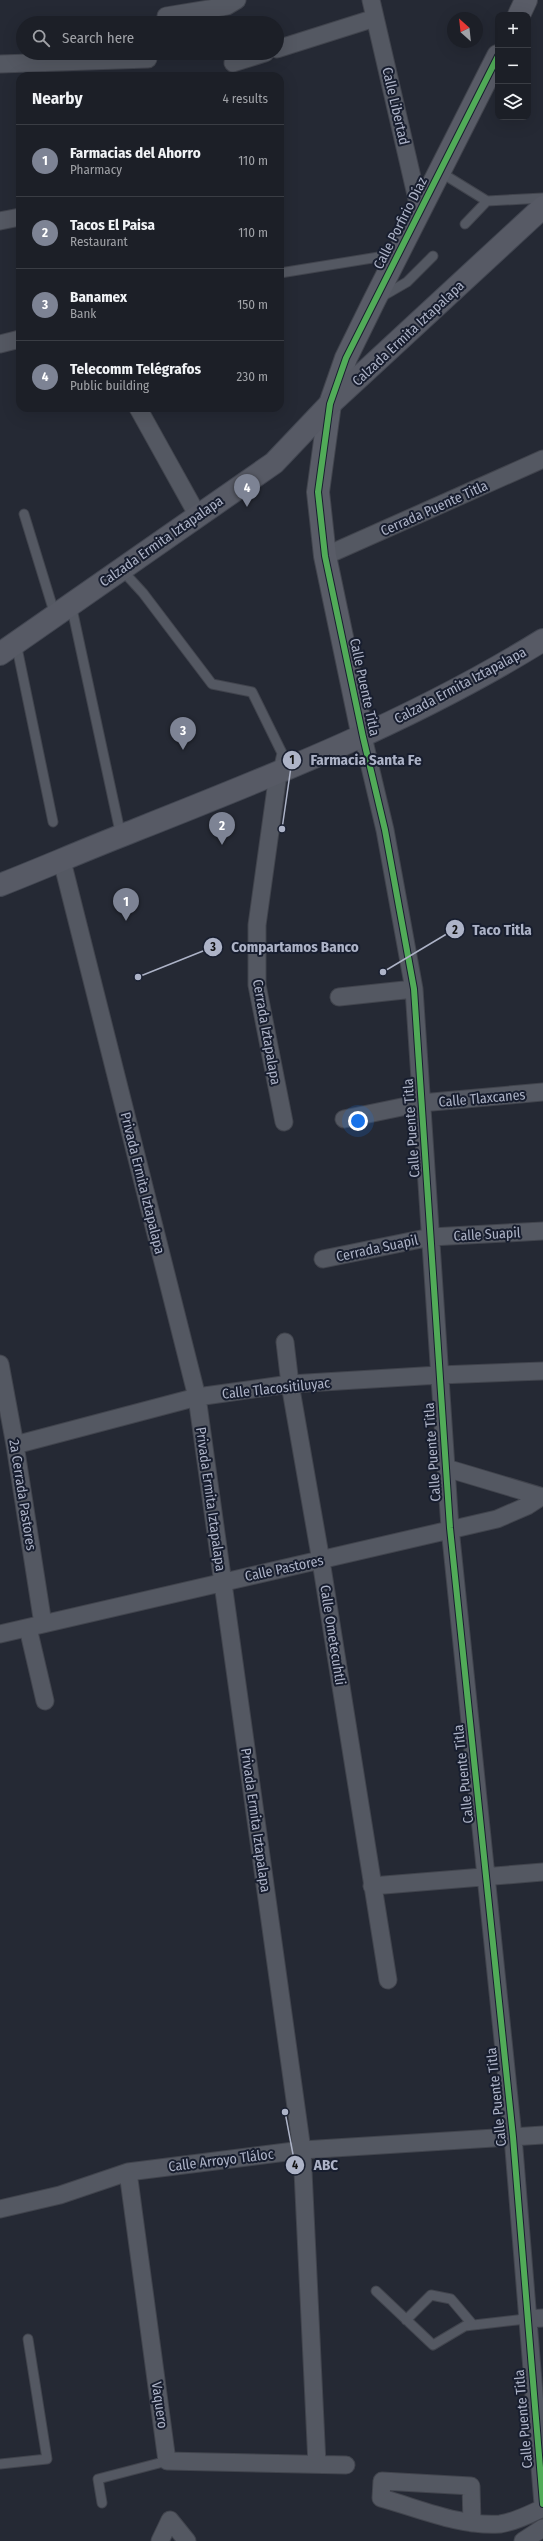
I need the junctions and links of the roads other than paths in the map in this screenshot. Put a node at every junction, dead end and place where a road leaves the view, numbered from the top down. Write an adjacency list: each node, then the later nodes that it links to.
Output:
1 (237, 0): 5 (street)
2 (371, 0): 6 (street, Calle Libertad)
3 (526, 0): 4 (street)
4 (520, 12)
5 (166, 16)
6 (375, 18): 7 (street); 17 (street, Calle Libertad)
7 (284, 47)
8 (118, 60): 12 (street)
9 (243, 60): 11 (street)
10 (495, 62): 13 (street, Calle Porfirio Díaz)
11 (233, 63)
12 (0, 64)
13 (440, 172): 15 (lane); 17 (street, Calle Porfirio Díaz)
14 (543, 198): 15 (lane)
15 (487, 201): 20 (lane)
16 (543, 207): 27 (main road, Calzada Ermita Iztapalapa)
17 (420, 212): 21 (street, Calle Porfirio Díaz)
18 (16, 218): 19 (street)
19 (0, 221)
20 (465, 224)
21 (399, 254): 23 (lane); 24 (street, Calle Porfirio Díaz)
22 (433, 256): 24 (lane)
23 (284, 271)
24 (374, 301): 27 (street, Calle Porfirio Díaz)
25 (16, 340): 26 (street)
26 (0, 344)
27 (330, 404): 31 (main road, Calzada Ermita Iztapalapa); 32 (street, Calle Puente Titla)
28 (140, 412): 31 (street)
29 (543, 459): 32 (street, Cerrada Puente Titla)
30 (24, 514): 34 (lane)
31 (198, 516): 33 (main road, Calzada Ermita Iztapalapa)
32 (325, 556): 37 (street, Calle Puente Titla)
33 (121, 569): 34 (main road, Calzada Ermita Iztapalapa); 38 (lane)
34 (63, 610): 36 (main road, Calzada Ermita Iztapalapa); 40 (lane)
35 (543, 640): 37 (main road, Calzada Ermita Iztapalapa)
36 (8, 648): 39 (lane)
37 (363, 737): 38 (main road, Calzada Ermita Iztapalapa); 43 (street, Calle Puente Titla)
38 (278, 774): 40 (main road, Calzada Ermita Iztapalapa); 48 (street, Cerrada Iztapalapa)
39 (53, 822)
40 (121, 836): 41 (main road, Calzada Ermita Iztapalapa)
41 (62, 861): 42 (main road, Calzada Ermita Iztapalapa); 57 (street, Privada Ermita Iztapalapa)
42 (0, 885)
43 (414, 989): 44 (street); 46 (street, Calle Puente Titla)
44 (340, 997)
45 (543, 1092): 46 (street, Calle Tlaxcanes)
46 (421, 1103): 47 (street); 50 (street, Calle Puente Titla)
47 (344, 1120)
48 (284, 1122)
49 (543, 1232): 50 (street, Calle Suapil)
50 (431, 1237): 51 (street, Cerrada Suapil); 55 (street, Calle Puente Titla)
51 (323, 1259)
52 (285, 1342): 56 (street, Calle Ometecuhtli)
53 (1, 1365): 58 (street, 2a Cerrada Pastores)
54 (543, 1371): 55 (street, Calle Tlacositiluyac)
55 (439, 1375): 56 (street, Calle Tlacositiluyac); 59 (street, Calle Puente Titla)
56 (290, 1384): 57 (street, Calle Tlacositiluyac); 62 (street, Calle Ometecuhtli)
57 (198, 1397): 58 (street, Calle Tlacositiluyac); 63 (street, Privada Ermita Iztapalapa)
58 (15, 1445): 64 (street, 2a Cerrada Pastores)
59 (446, 1468): 60 (street); 61 (street, Calle Puente Titla)
60 (542, 1497): 61 (street, Calle Pastores)
61 (450, 1528): 62 (street, Calle Pastores); 68 (street, Calle Puente Titla)
62 (321, 1561): 63 (street, Calle Pastores); 69 (street, Calle Ometecuhtli)
63 (222, 1582): 64 (street, Calle Pastores); 73 (street, Privada Ermita Iztapalapa)
64 (36, 1626): 65 (street, Calle Pastores); 66 (street, 2a Cerrada Pastores)
65 (0, 1634)
66 (45, 1701)
67 (543, 1872): 68 (street)
68 (486, 1876): 69 (street); 72 (street, Calle Puente Titla)
69 (372, 1886): 70 (street, Calle Ometecuhtli)
70 (388, 1980)
71 (543, 2135): 72 (street, Calle Arroyo Tláloc)
72 (513, 2137): 73 (street, Calle Arroyo Tláloc); 77 (street, Calle Puente Titla)
73 (302, 2150): 74 (street, Calle Arroyo Tláloc); 83 (street, Privada Ermita Iztapalapa)
74 (128, 2172): 75 (street, Calle Arroyo Tláloc); 81 (street, Vaquero)
75 (0, 2210)
76 (376, 2291): 78 (lane)
77 (535, 2318): 79 (lane); 86 (street, Calle Puente Titla)
78 (406, 2320): 79 (lane); 79 (lane)
79 (472, 2325)
80 (28, 2339): 82 (lane)
81 (167, 2461): 83 (street); 85 (lane)
82 (0, 2464)
83 (317, 2464): 84 (street)
84 (346, 2465)
85 (102, 2503)
86 (543, 2504)
87 (543, 2508): 88 (street)
88 (472, 2523): 88 (street)
89 (543, 2528): 92 (street)
90 (160, 2541): 91 (street)
91 (187, 2541)
92 (523, 2541)

